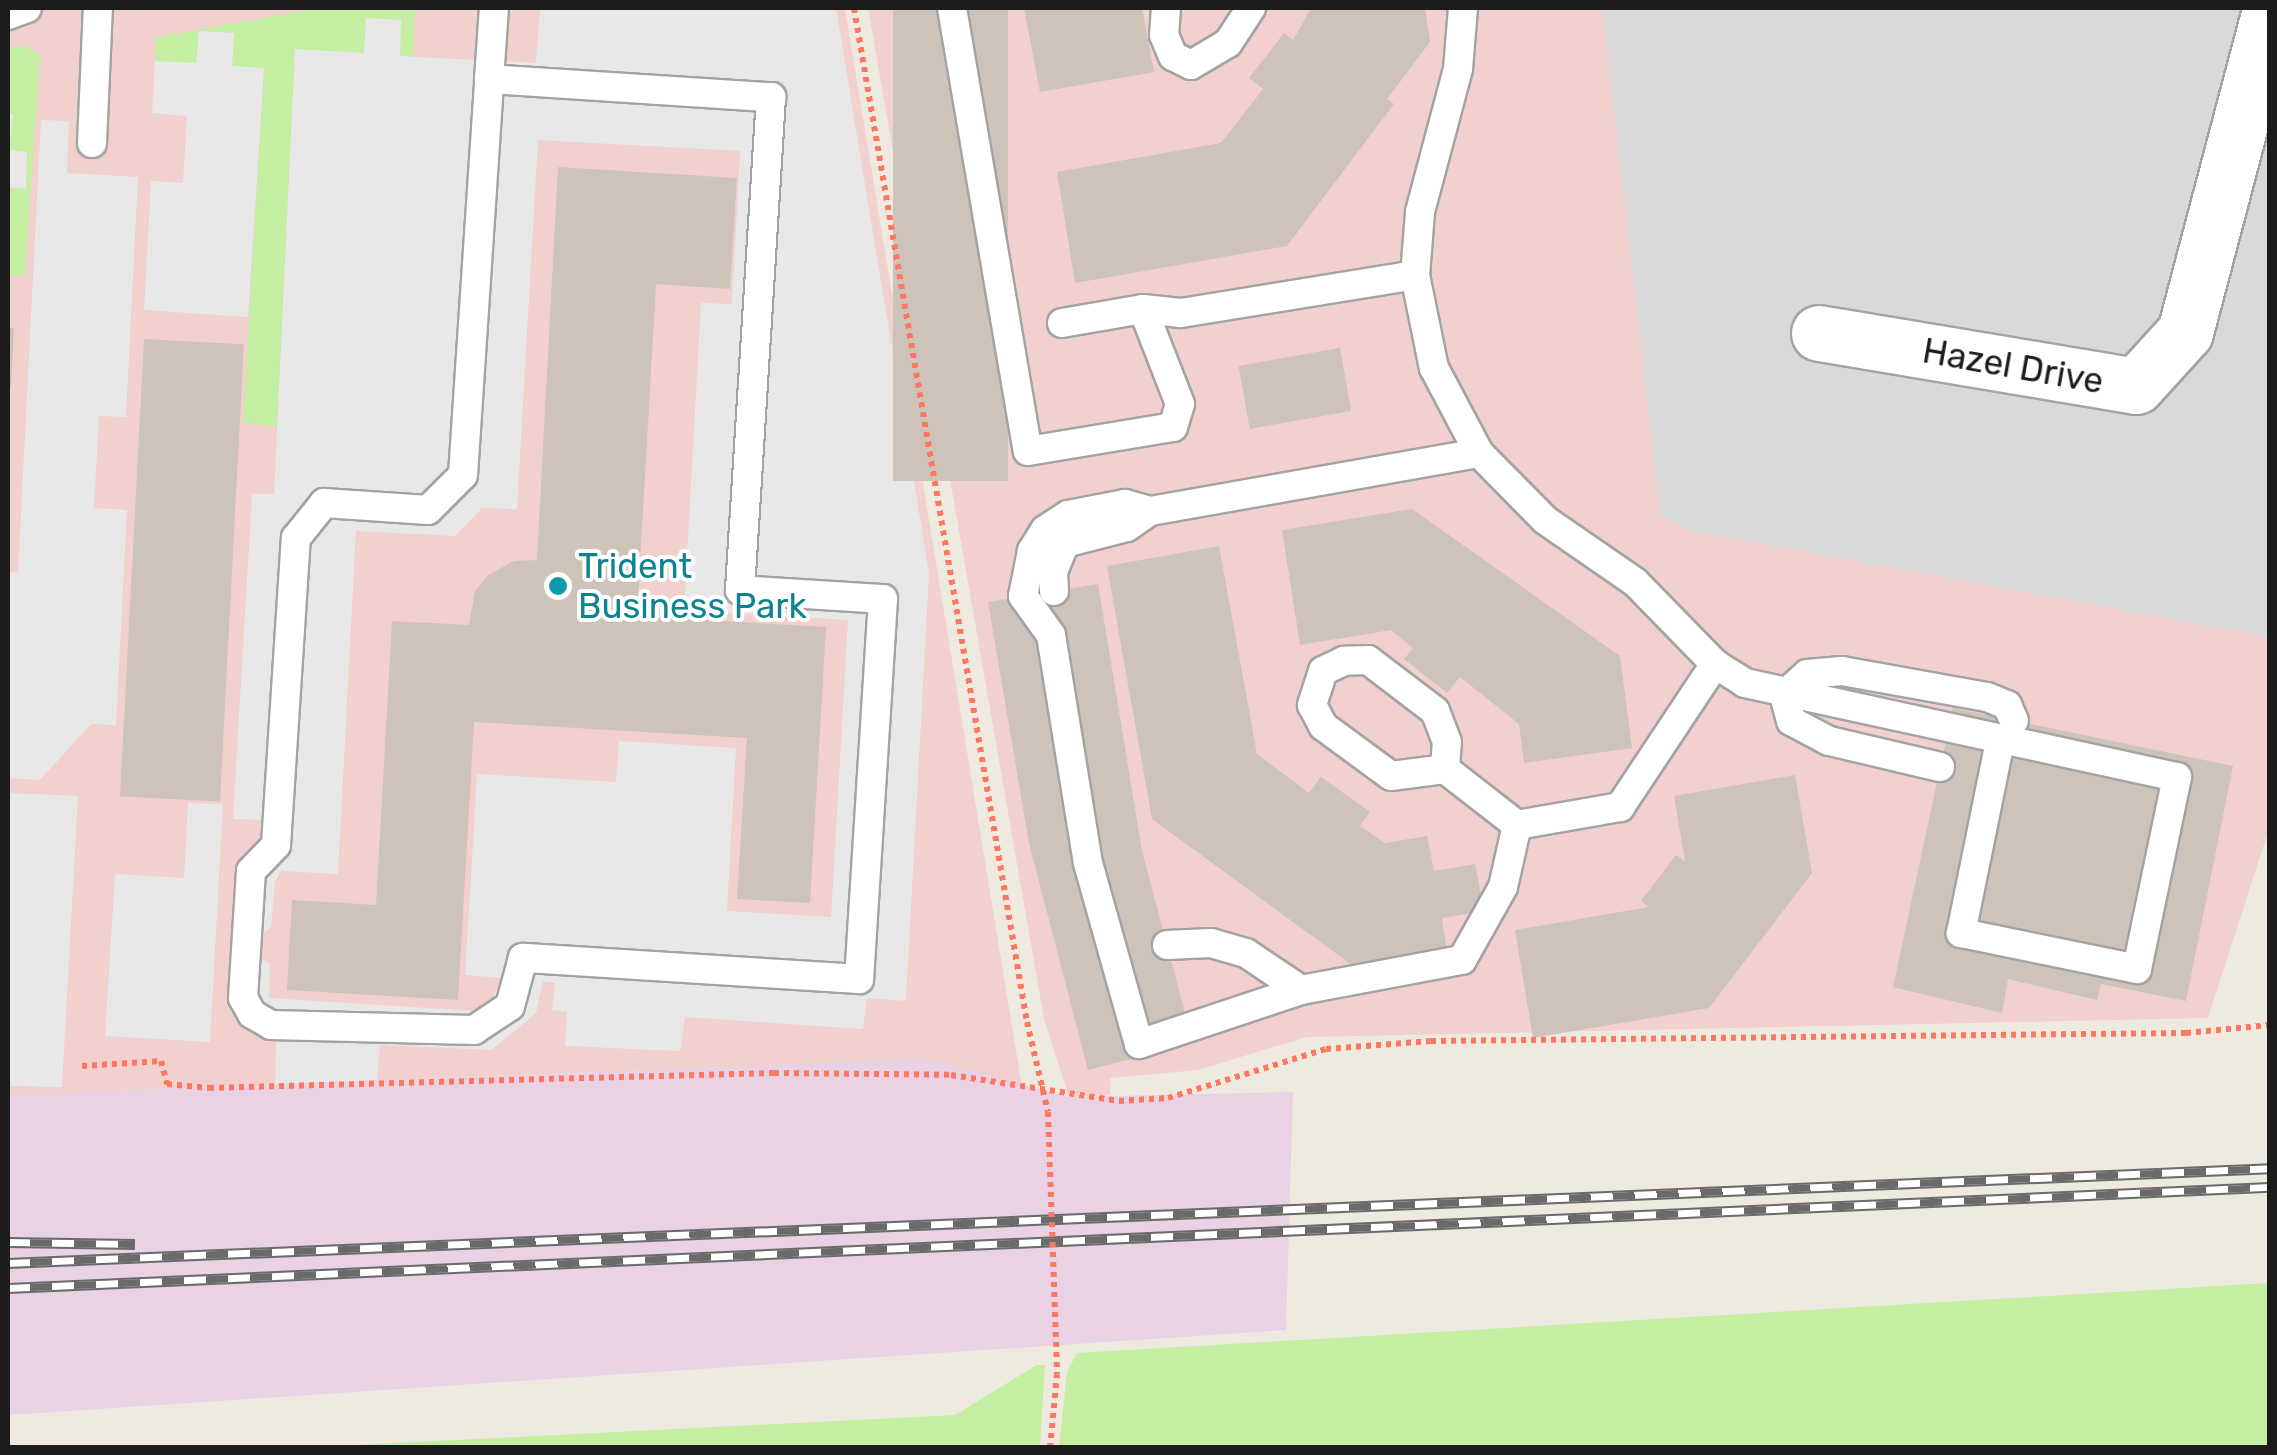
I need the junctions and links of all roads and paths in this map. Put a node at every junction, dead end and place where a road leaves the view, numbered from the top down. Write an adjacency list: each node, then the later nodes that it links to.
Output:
1 (27, 8): 10 (lane)
2 (98, 8): 12 (lane)
3 (494, 8): 11 (lane)
4 (854, 8): 28 (path, bridge)
5 (952, 8): 14 (lane)
6 (1166, 8): 7 (lane)
7 (1251, 8)
8 (1462, 8): 13 (lane)
9 (2270, 10): 16 (street, Hazel Drive)
10 (8, 15)
11 (490, 80): 11 (lane)
12 (92, 143)
13 (1415, 275): 14 (lane); 17 (lane)
14 (1143, 310): 15 (lane)
15 (1062, 323)
16 (1818, 333)
17 (1479, 453): 18 (lane); 20 (lane)
18 (1150, 511): 19 (lane); 27 (lane)
19 (1054, 591)
20 (1715, 664): 21 (lane); 25 (lane)
21 (1784, 694): 22 (lane); 22 (lane); 23 (lane)
22 (2007, 732): 22 (lane)
23 (1940, 766)
24 (1445, 770): 24 (lane); 25 (lane)
25 (1517, 825): 27 (lane)
26 (1167, 945): 27 (lane)
27 (1301, 990)
28 (1050, 1448)

